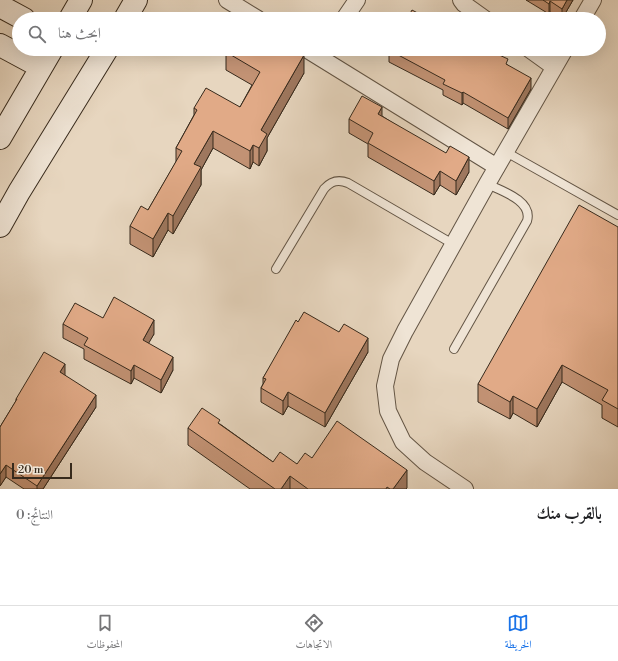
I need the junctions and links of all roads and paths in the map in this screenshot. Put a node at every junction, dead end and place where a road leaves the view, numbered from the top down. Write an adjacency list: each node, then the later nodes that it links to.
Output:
1 (81, 0): 9 (street)
2 (136, 0): 10 (street)
3 (227, 0): 11 (street)
4 (356, 0): 12 (street)
5 (593, 0): 14 (street)
6 (464, 1): 13 (street)
7 (0, 6): 8 (street)
8 (12, 12)
9 (74, 12)
10 (129, 12)
11 (247, 12)
12 (348, 12)
13 (477, 12)
14 (586, 12)
15 (0, 45): 16 (street)
16 (12, 51)
17 (20, 56): 23 (street)
18 (48, 56): 23 (street)
19 (104, 56): 30 (street)
20 (322, 56): 27 (street)
21 (539, 56): 24 (street)
22 (561, 56): 24 (street)
23 (41, 67): 25 (street)
24 (554, 67): 26 (street)
25 (0, 138)
26 (506, 152): 27 (street); 29 (lane)
27 (497, 167): 28 (street)
28 (487, 184): 31 (street); 33 (lane)
29 (618, 215)
30 (0, 226)
31 (453, 244): 32 (lane); 34 (street)
32 (276, 269)
33 (454, 349)
34 (459, 488)

